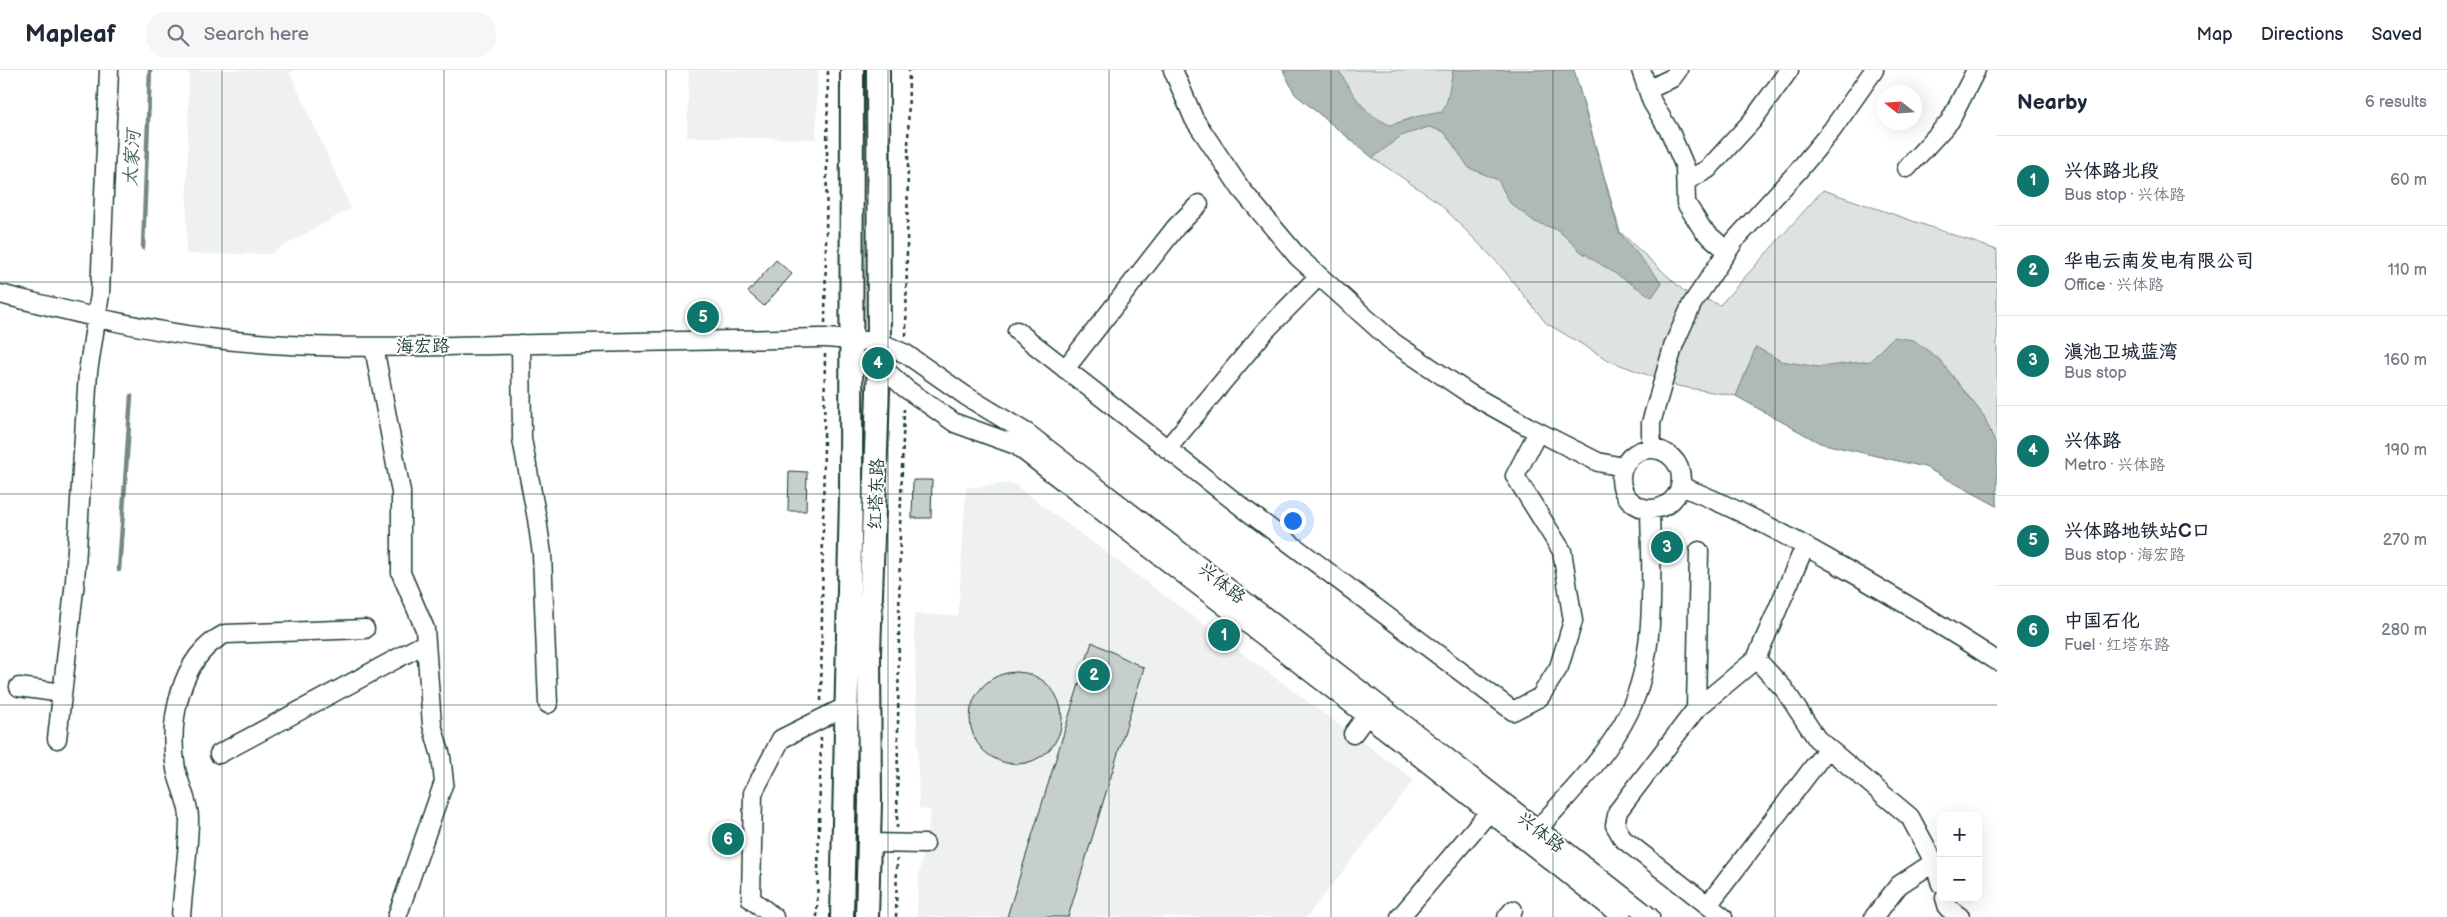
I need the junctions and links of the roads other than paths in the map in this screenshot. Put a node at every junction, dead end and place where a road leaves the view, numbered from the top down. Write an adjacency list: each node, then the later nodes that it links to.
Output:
1 (109, 70): 17 (street)
2 (852, 70): 19 (main road, 红塔东路)
3 (878, 70): 22 (main road, 红塔东路)
4 (1173, 70): 15 (street)
5 (1641, 70): 10 (street)
6 (1678, 70): 10 (street)
7 (1789, 70): 12 (street)
8 (1874, 70): 14 (street)
9 (1976, 70): 11 (street)
10 (1648, 90): 12 (street)
11 (1907, 168)
12 (1686, 181): 14 (street)
13 (1199, 204): 23 (street)
14 (1726, 251): 25 (street)
15 (1319, 276): 24 (street); 26 (street)
16 (0, 294): 17 (street, 海宏路)
17 (96, 319): 21 (street, 海宏路); 37 (street)
18 (1017, 332): 23 (street)
19 (851, 342): 20 (street, 海宏路); 22 (street, 兴体路); 39 (main road, 红塔东路)
20 (521, 344): 21 (street, 海宏路); 38 (street)
21 (374, 347): 33 (street)
22 (879, 353): 40 (street, 兴体路); 40 (street, 兴体路); 48 (main road, 红塔东路)
23 (1065, 370): 26 (street)
24 (1538, 432): 26 (street); 27 (street)
25 (1651, 448): 27 (street); 28 (street)
26 (1167, 449)
27 (1623, 467): 29 (street)
28 (1680, 486): 29 (street); 30 (street)
29 (1650, 509): 47 (street)
30 (1805, 546): 34 (street); 35 (street)
31 (1699, 551): 41 (street)
32 (365, 629): 54 (street)
33 (426, 643): 45 (street); 55 (street)
34 (1756, 659): 41 (street); 44 (street)
35 (1997, 661)
36 (19, 687): 37 (street)
37 (62, 693): 43 (street)
38 (548, 704)
39 (847, 706): 56 (street); 57 (main road, 红塔东路)
40 (1372, 709): 42 (street); 46 (street, 兴体路); 47 (street, 兴体路)
41 (1696, 709): 53 (street)
42 (1353, 734)
43 (57, 739)
44 (1828, 748): 50 (street); 53 (street)
45 (219, 754)
46 (1489, 812): 47 (street, 兴体路); 59 (street)
47 (1532, 835): 60 (street, 兴体路); 61 (street, 兴体路)
48 (869, 843): 49 (street); 58 (main road, 红塔东路)
49 (925, 844)
50 (1934, 862): 51 (street); 63 (street)
51 (1937, 871)
52 (1946, 902): 64 (street)
53 (1708, 905): 62 (street)
54 (181, 917)
55 (397, 917)
56 (774, 917)
57 (842, 917)
58 (868, 917)
59 (1400, 917)
60 (1622, 917)
61 (1650, 917)
62 (1723, 917)
63 (1874, 917)
64 (1960, 917)

